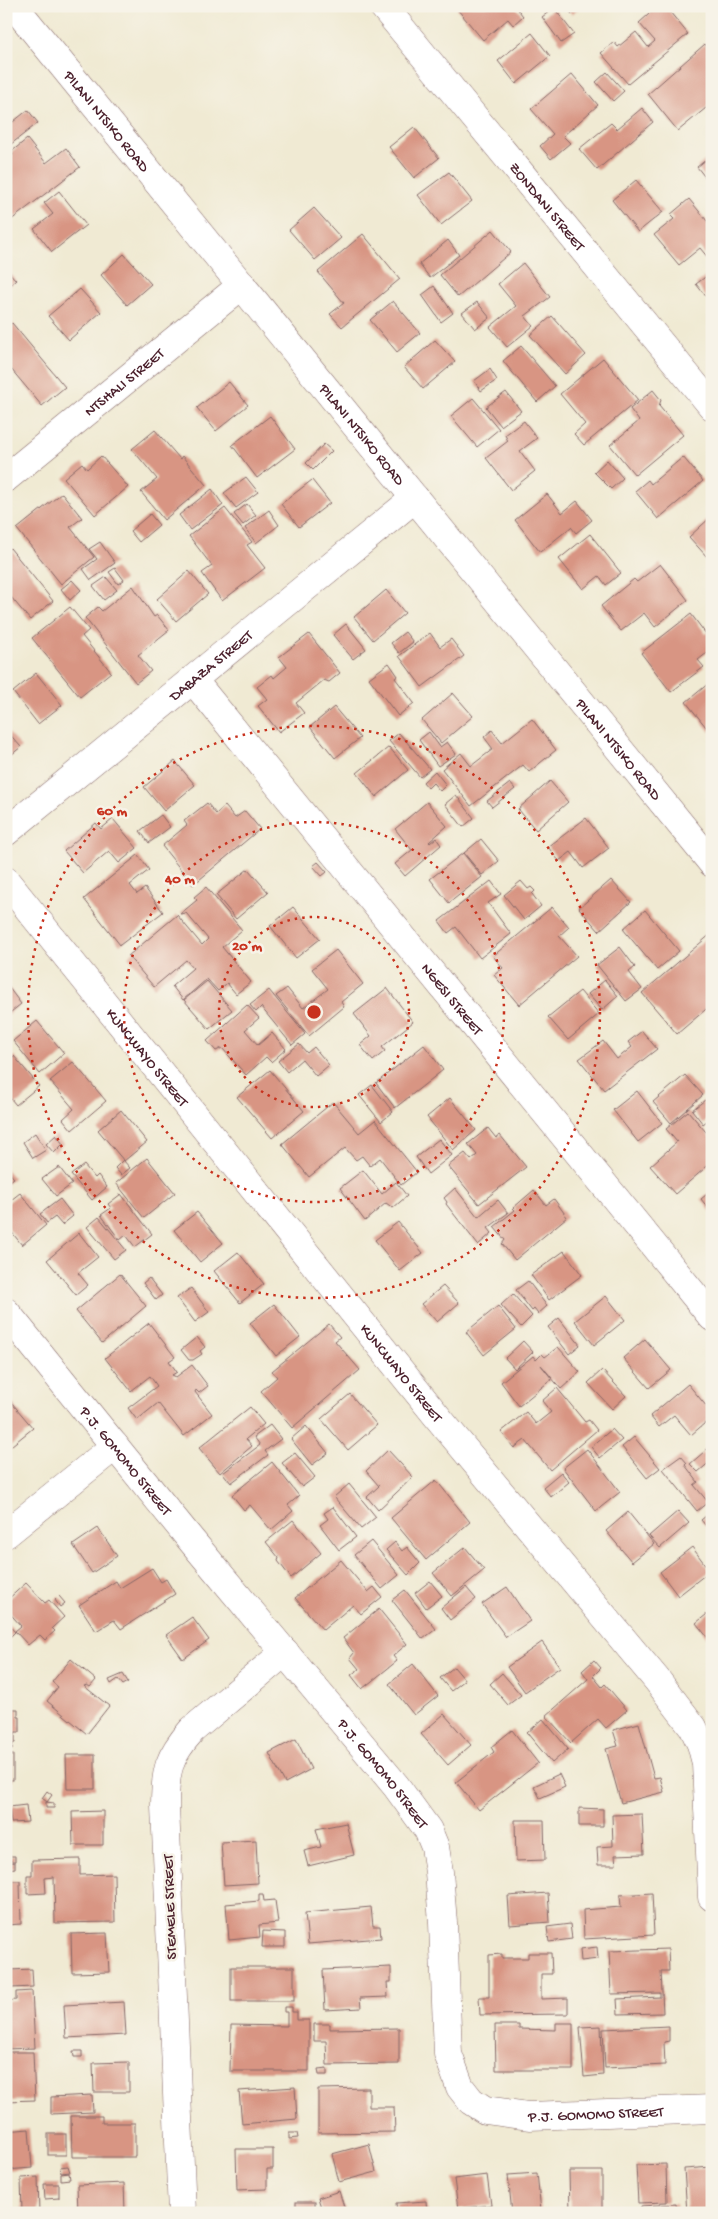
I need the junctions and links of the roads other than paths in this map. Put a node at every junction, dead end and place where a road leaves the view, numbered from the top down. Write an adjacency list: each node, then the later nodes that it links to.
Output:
1 (14, 6): 3 (street, PILANI NTSIKO ROAD)
2 (383, 6): 4 (street, ZONDANI STREET)
3 (242, 285): 5 (street, NTSHALI STREET); 6 (street, PILANI NTSIKO ROAD)
4 (712, 406)
5 (11, 466)
6 (415, 498): 7 (street, DABAZA STREET); 9 (street, PILANI NTSIKO ROAD)
7 (193, 680): 8 (street, DABAZA STREET); 12 (street, NGESI STREET)
8 (6, 832)
9 (712, 863)
10 (6, 881): 16 (street, KUNCWAYO STREET)
11 (6, 1312): 13 (street, P.J. GOMOMO STREET)
12 (712, 1317)
13 (115, 1446): 14 (street); 15 (street, P.J. GOMOMO STREET)
14 (6, 1534)
15 (285, 1652): 17 (street, P.J. GOMOMO STREET); 18 (street, STEMELE STREET)
16 (712, 1897)
17 (712, 2109)
18 (182, 2213)

